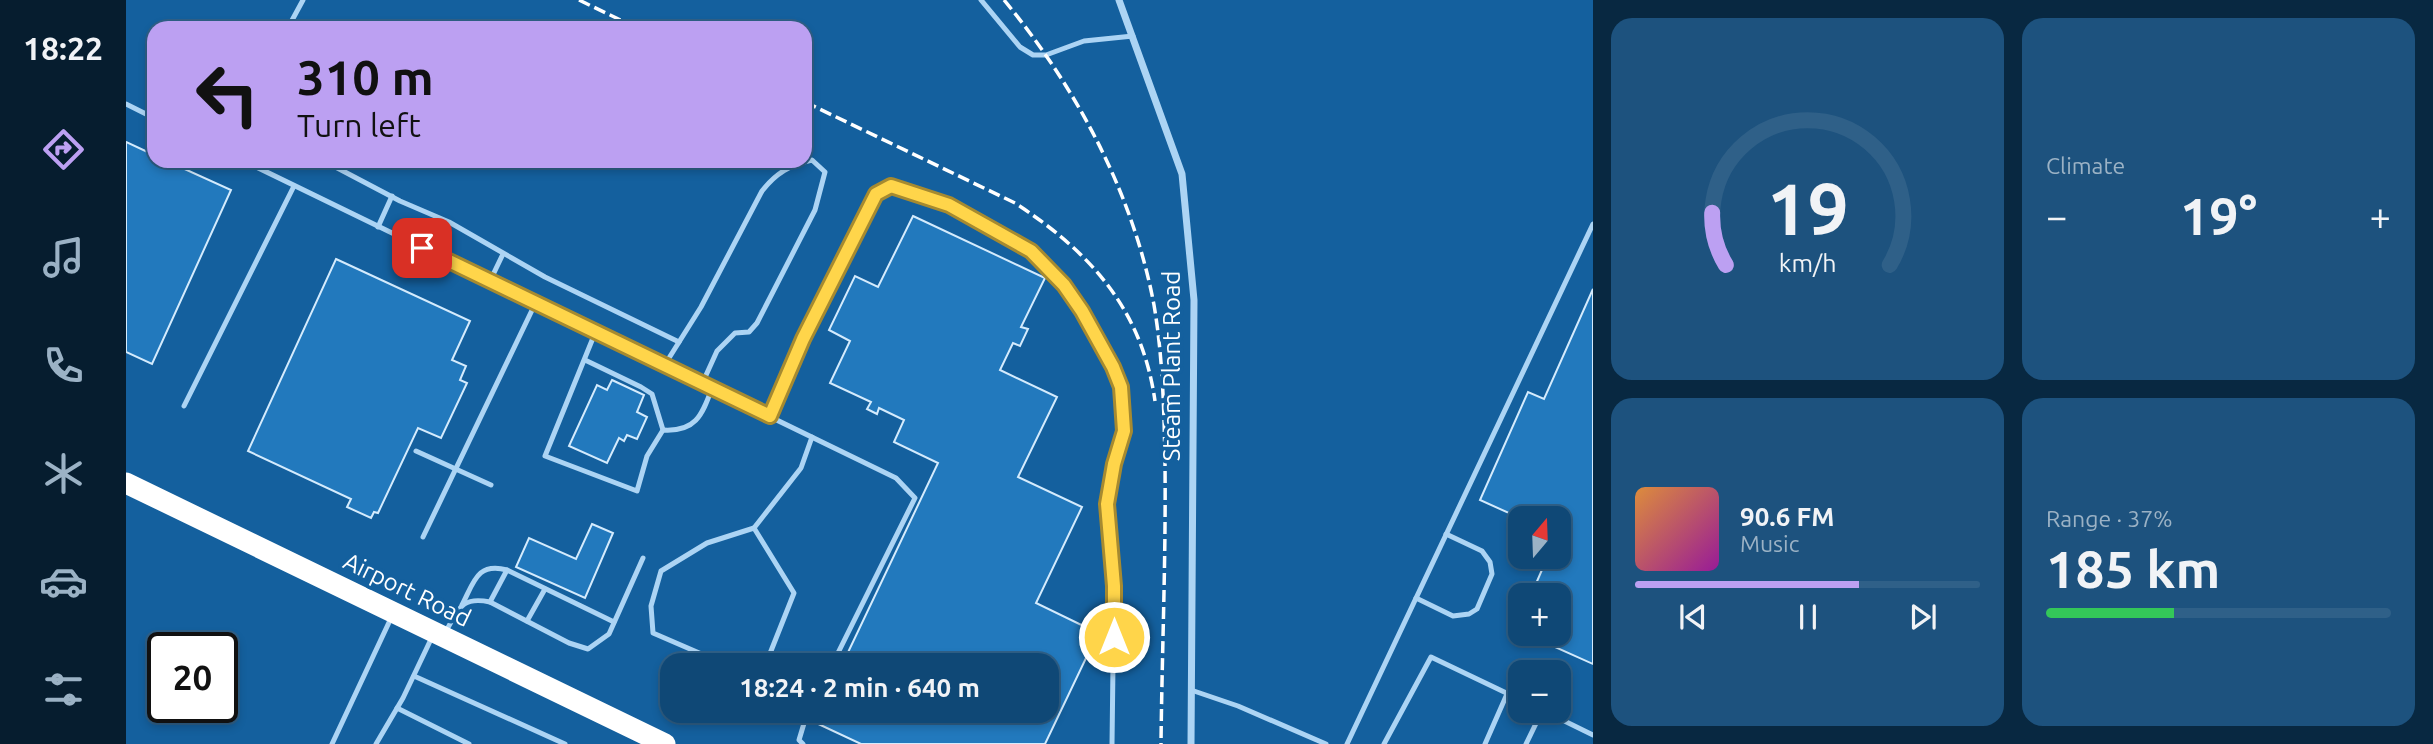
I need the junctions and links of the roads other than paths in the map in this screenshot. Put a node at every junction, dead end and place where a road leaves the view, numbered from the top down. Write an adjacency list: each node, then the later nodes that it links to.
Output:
1 (303, 0): 4 (lane)
2 (981, 0): 5 (lane)
3 (1119, 0): 5 (street, Steam Plant Road)
4 (292, 21)
5 (1133, 36): 50 (street, Steam Plant Road)
6 (126, 104): 7 (lane)
7 (147, 114)
8 (812, 160): 23 (lane)
9 (263, 168): 12 (lane)
10 (337, 168): 13 (lane)
11 (788, 168): 20 (lane)
12 (294, 186): 15 (lane); 25 (lane)
13 (393, 197): 15 (lane); 16 (lane)
14 (1593, 224): 34 (lane)
15 (378, 227): 17 (lane)
16 (503, 254): 17 (lane); 20 (lane)
17 (489, 281): 18 (lane)
18 (535, 303): 19 (lane); 30 (lane)
19 (595, 333): 21 (lane); 22 (lane)
20 (679, 342): 22 (lane)
21 (584, 360): 27 (lane); 27 (lane)
22 (664, 366): 23 (lane)
23 (702, 384): 24 (lane)
24 (712, 388): 26 (lane); 27 (lane)
25 (184, 406)
26 (770, 416): 28 (lane); 63 (lane)
27 (663, 430)
28 (812, 437): 33 (lane); 48 (lane)
29 (416, 451): 30 (lane)
30 (456, 469): 32 (lane); 35 (lane)
31 (126, 483): 42 (highway, Airport Road)
32 (491, 485)
33 (754, 528): 46 (lane); 47 (lane)
34 (1446, 534): 39 (lane); 39 (lane)
35 (424, 537)
36 (643, 558): 44 (lane)
37 (507, 570): 38 (lane); 40 (lane); 41 (lane)
38 (545, 589): 43 (lane); 44 (lane)
39 (1416, 598): 66 (lane)
40 (490, 602): 41 (lane); 43 (lane)
41 (462, 605): 45 (lane)
42 (394, 613): 45 (highway, Airport Road); 57 (lane)
43 (527, 621): 44 (lane)
44 (614, 622)
45 (438, 634): 49 (lane); 61 (highway, Airport Road)
46 (699, 653)
47 (770, 653)
48 (838, 653)
49 (414, 676): 52 (lane); 60 (lane)
50 (1191, 690): 64 (street, Steam Plant Road); 65 (lane)
51 (1507, 694): 67 (lane); 68 (lane)
52 (397, 708): 58 (lane); 59 (lane)
53 (804, 723): 62 (lane)
54 (1536, 723): 69 (lane)
55 (1569, 723): 56 (lane)
56 (1593, 735)
57 (332, 744)
58 (376, 744)
59 (469, 744)
60 (565, 744)
61 (665, 744)
62 (803, 744)
63 (1112, 744)
64 (1191, 744)
65 (1326, 744)
66 (1347, 744)
67 (1384, 744)
68 (1485, 744)
69 (1527, 744)

